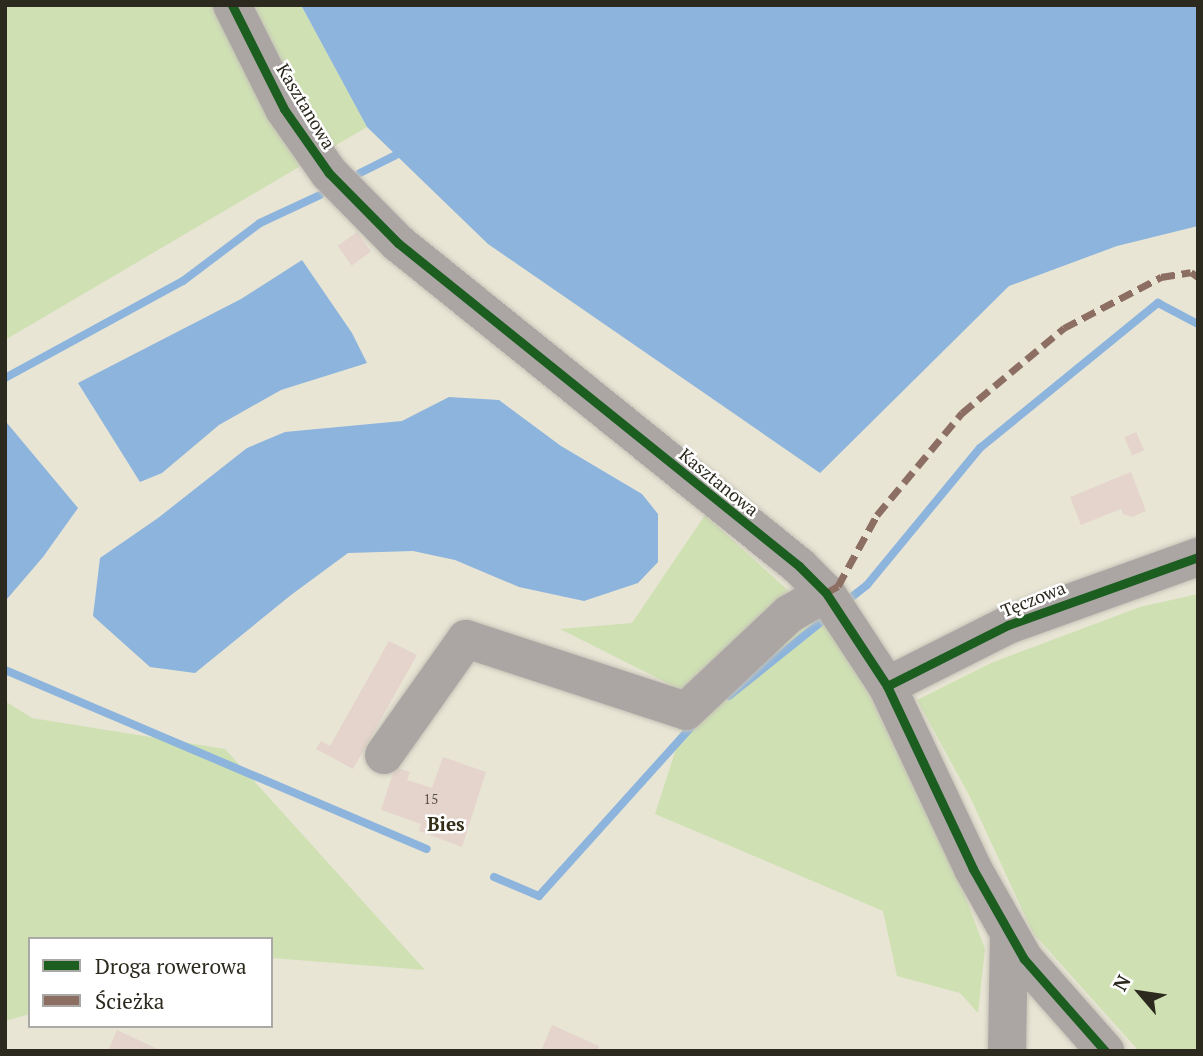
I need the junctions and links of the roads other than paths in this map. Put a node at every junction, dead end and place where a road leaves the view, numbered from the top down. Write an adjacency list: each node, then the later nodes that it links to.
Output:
1 (232, 5): 3 (street, Kasztanowa)
2 (1198, 557): 4 (street, Tęczowa)
3 (826, 593): 4 (street, Kasztanowa); 5 (street)
4 (887, 686): 6 (street, Kasztanowa)
5 (384, 755)
6 (1009, 933): 7 (street); 8 (street, Kasztanowa)
7 (1007, 1051)
8 (1105, 1051)

